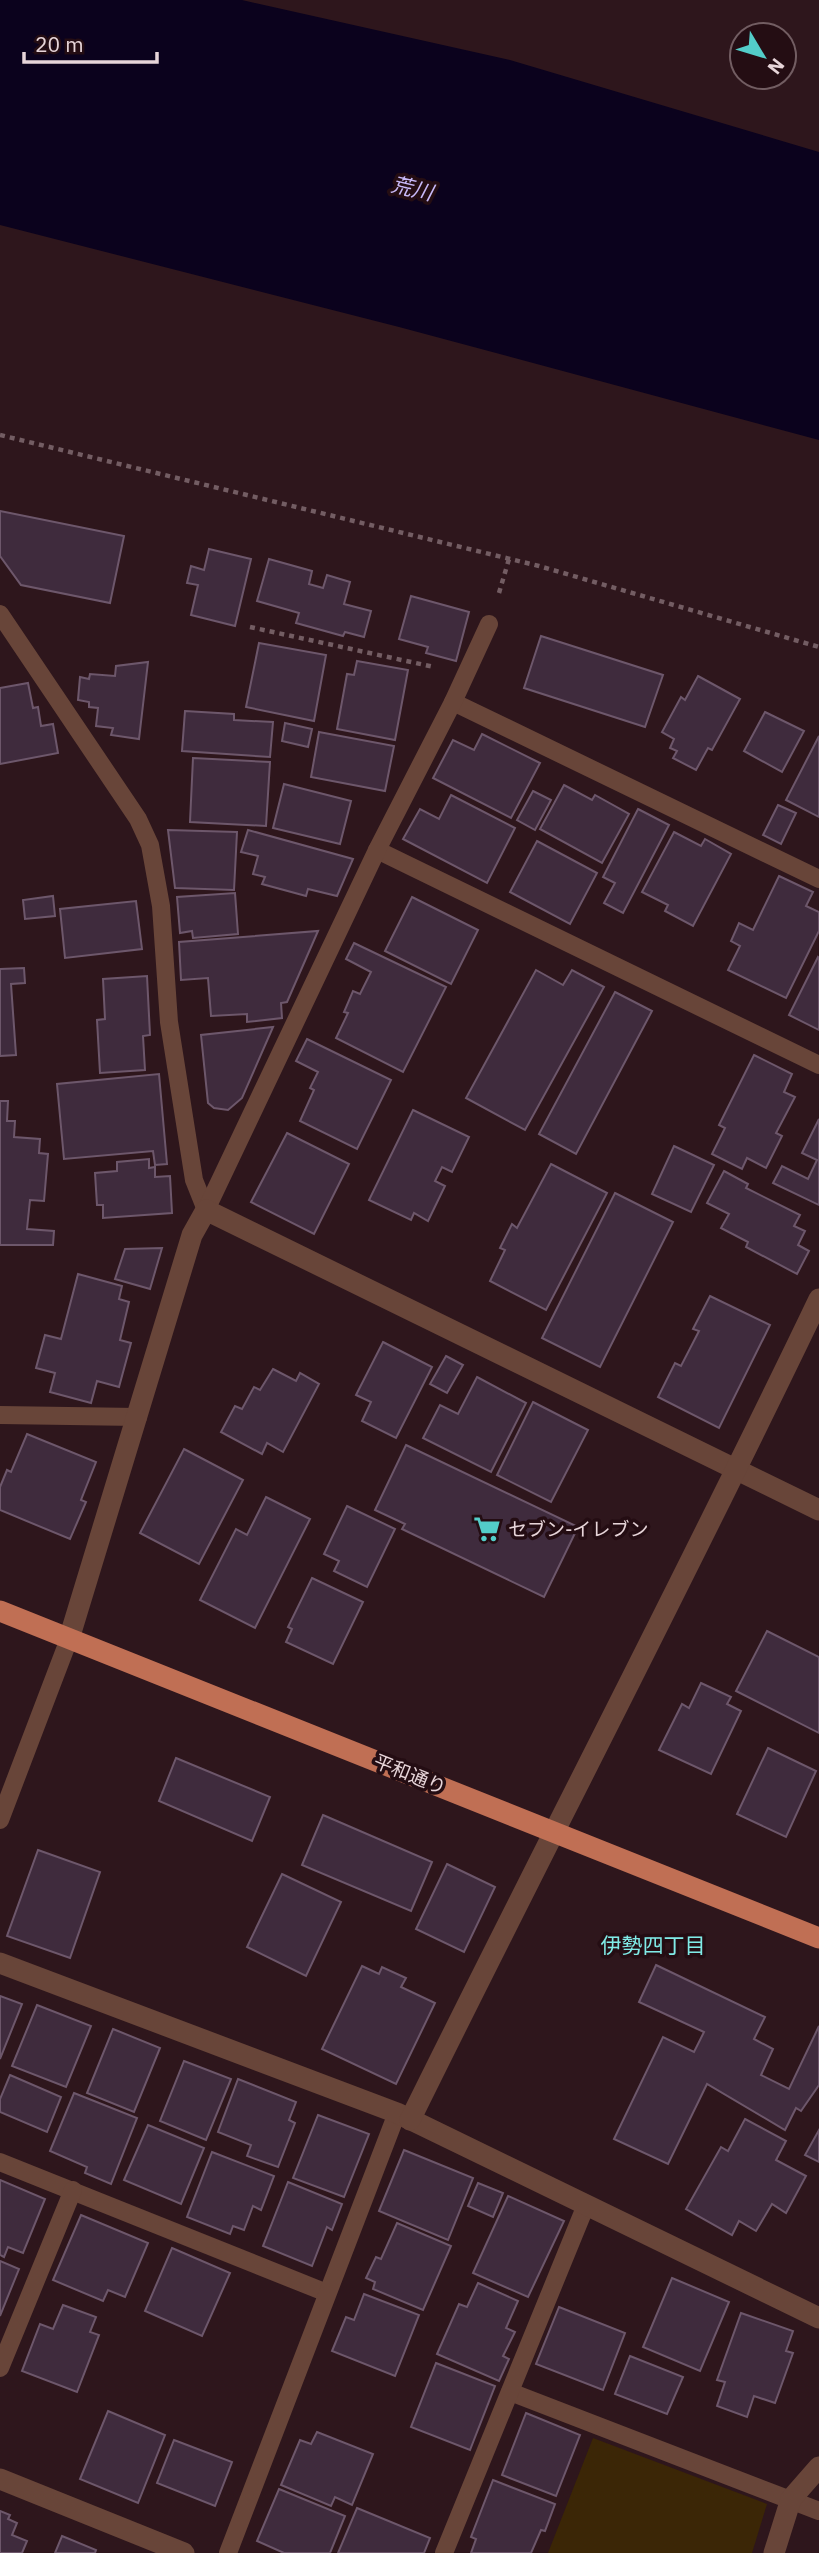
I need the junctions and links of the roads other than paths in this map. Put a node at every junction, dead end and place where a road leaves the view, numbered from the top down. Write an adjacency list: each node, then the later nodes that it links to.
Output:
1 (0, 614): 7 (lane)
2 (489, 624): 3 (lane)
3 (453, 702): 4 (lane); 5 (lane)
4 (377, 850): 6 (lane); 7 (lane)
5 (819, 879)
6 (819, 1065)
7 (206, 1210): 10 (street); 11 (street)
8 (819, 1299): 11 (street)
9 (0, 1415): 10 (lane)
10 (138, 1417): 14 (street)
11 (737, 1469): 12 (street); 16 (street)
12 (819, 1510)
13 (0, 1611): 14 (highway, 平和通り)
14 (69, 1639): 15 (lane); 16 (highway, 平和通り)
15 (2, 1812)
16 (552, 1831): 17 (highway, 平和通り); 19 (street)
17 (819, 1938)
18 (0, 1963): 19 (street)
19 (403, 2116): 22 (street); 23 (lane)
20 (0, 2162): 21 (lane)
21 (73, 2190): 23 (lane); 25 (lane)
22 (586, 2205): 24 (street); 26 (lane)
23 (327, 2293): 32 (lane)
24 (819, 2318)
25 (0, 2368)
26 (510, 2392): 29 (lane); 33 (lane)
27 (819, 2467): 29 (street)
28 (0, 2479): 31 (street)
29 (791, 2499): 30 (lane); 34 (street)
30 (819, 2511)
31 (184, 2553)
32 (228, 2553)
33 (444, 2553)
34 (774, 2553)

